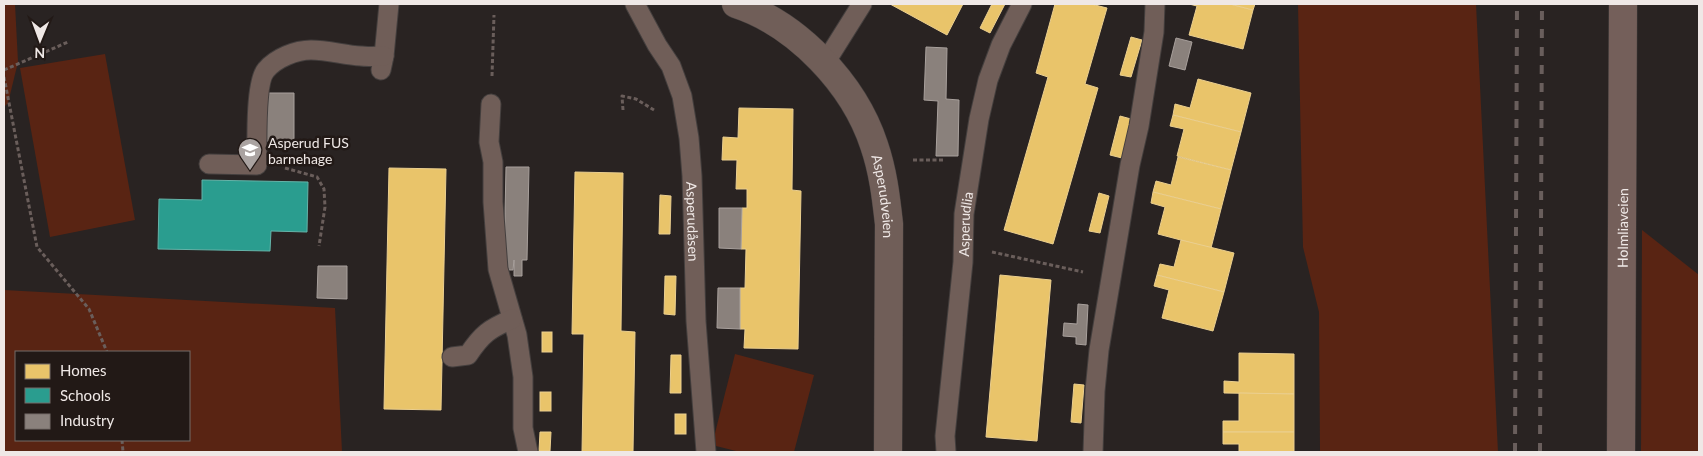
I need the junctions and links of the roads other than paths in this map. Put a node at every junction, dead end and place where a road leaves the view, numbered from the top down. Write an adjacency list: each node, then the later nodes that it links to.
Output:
1 (389, 4): 10 (lane)
2 (635, 4): 14 (lane, Asperudåsen)
3 (736, 4): 8 (street, Asperudveien)
4 (862, 4): 8 (lane)
5 (1022, 4): 16 (lane, Asperudlia)
6 (1155, 4): 17 (lane)
7 (1623, 4): 18 (street, Holmliaveien)
8 (825, 64): 15 (street, Asperudveien)
9 (491, 104): 11 (lane)
10 (209, 164)
11 (512, 319): 12 (lane); 13 (lane)
12 (452, 358)
13 (528, 452)
14 (706, 452)
15 (888, 452)
16 (946, 452)
17 (1093, 452)
18 (1621, 452)

